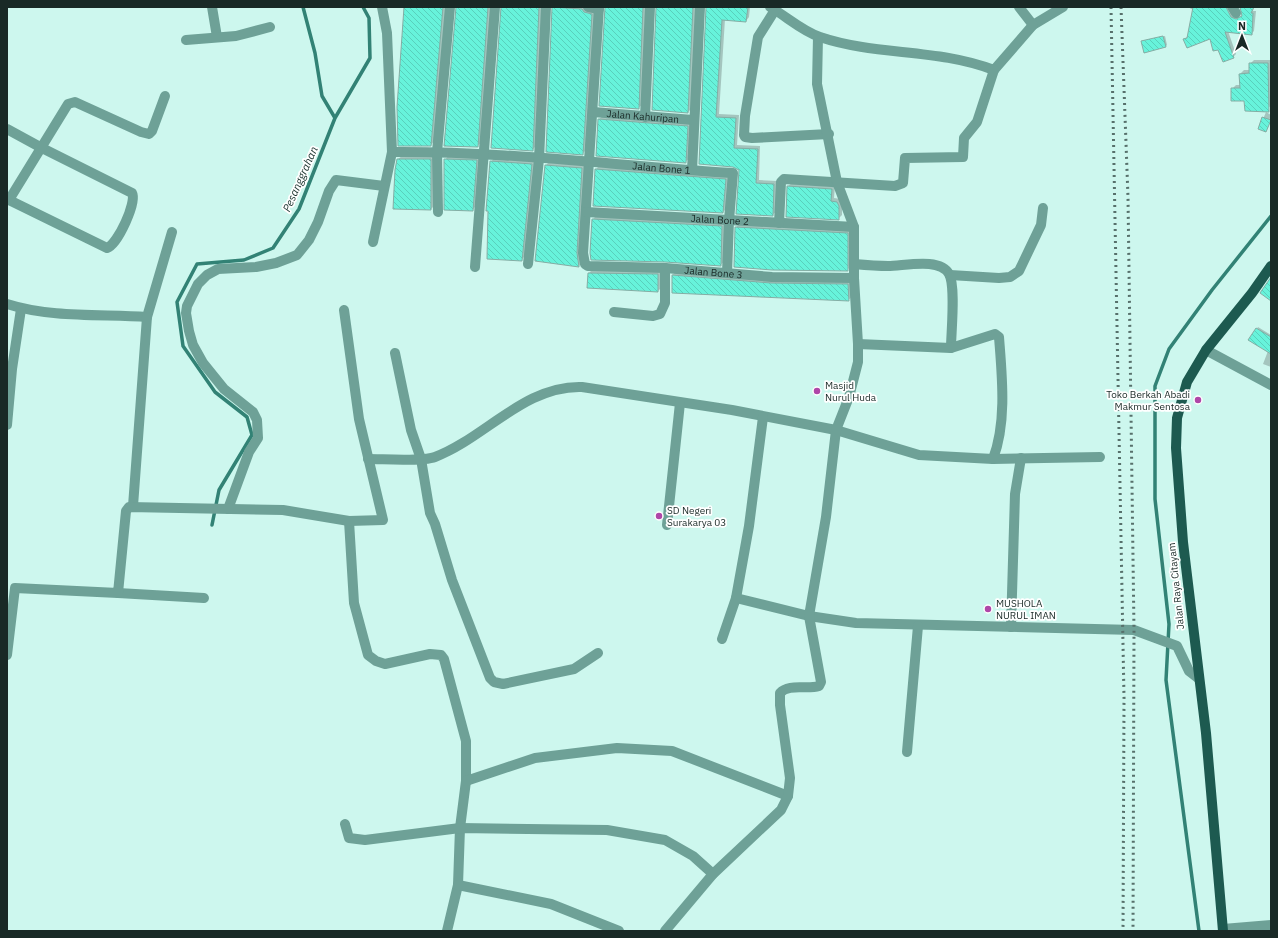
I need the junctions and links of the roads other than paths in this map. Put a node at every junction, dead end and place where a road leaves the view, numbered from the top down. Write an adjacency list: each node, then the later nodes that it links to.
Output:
1 (212, 7): 15 (street)
2 (382, 7): 25 (street)
3 (450, 7): 26 (street)
4 (496, 7): 27 (street)
5 (546, 7): 28 (street)
6 (650, 7): 20 (street)
7 (700, 7): 21 (street)
8 (1019, 7): 12 (street)
9 (1063, 7): 12 (street)
10 (595, 8): 19 (street)
11 (772, 8): 14 (street); 23 (street)
12 (1034, 25): 17 (street)
13 (270, 27): 15 (street)
14 (818, 36): 17 (street); 23 (street)
15 (217, 38): 16 (street)
16 (186, 40)
17 (994, 70): 31 (street)
18 (165, 96): 24 (street)
19 (593, 112): 20 (street, Jalan Kahuripan); 29 (street)
20 (645, 117): 21 (street, Jalan Kahuripan)
21 (693, 120): 30 (street)
22 (7, 129): 24 (street)
23 (829, 134): 31 (street)
24 (40, 147): 33 (street); 33 (street)
25 (392, 152): 26 (street, Jalan Bone 1); 32 (street)
26 (437, 152): 27 (street, Jalan Bone 1); 35 (street)
27 (485, 154): 28 (street, Jalan Bone 1); 45 (street)
28 (539, 159): 29 (street, Jalan Bone 1); 42 (street)
29 (589, 162): 30 (street, Jalan Bone 1); 36 (street)
30 (692, 170): 37 (street, Jalan Bone 1)
31 (837, 182): 38 (street); 39 (street)
32 (384, 186): 41 (street); 71 (street)
33 (8, 199)
34 (1043, 208): 48 (street)
35 (438, 212)
36 (586, 212): 37 (street, Jalan Bone 2); 46 (street, Jalan Bone 3)
37 (728, 220): 38 (street, Jalan Bone 2); 47 (street)
38 (779, 223): 39 (street, Jalan Bone 2)
39 (854, 227): 43 (street)
40 (172, 232): 54 (street)
41 (373, 242)
42 (528, 264)
43 (854, 264): 48 (street); 49 (street)
44 (1271, 266): 57 (main road, Jalan Raya Citayam)
45 (475, 267)
46 (665, 268): 47 (street, Jalan Bone 3); 53 (street)
47 (727, 273): 49 (street, Jalan Bone 3)
48 (950, 275): 56 (street)
49 (854, 278): 55 (street)
50 (7, 304): 51 (street)
51 (21, 309): 54 (street); 59 (street)
52 (344, 310): 67 (street)
53 (614, 312)
54 (147, 317): 70 (street)
55 (858, 344): 56 (street); 64 (street)
56 (951, 348): 69 (street)
57 (1206, 350): 60 (street); 84 (main road, Jalan Raya Citayam)
58 (395, 353): 68 (street)
59 (10, 369): 63 (street)
60 (1271, 384)
61 (680, 403): 62 (street); 68 (street); 73 (street)
62 (763, 417): 64 (street); 77 (street)
63 (7, 425)
64 (836, 430): 69 (street); 78 (street)
65 (1100, 457): 66 (street)
66 (1021, 458): 69 (street); 80 (street)
67 (368, 459): 68 (street); 72 (street)
68 (421, 459): 82 (street)
69 (993, 459)
70 (133, 506): 71 (street); 75 (street)
71 (228, 509): 72 (street)
72 (349, 521): 86 (street)
73 (667, 525)
74 (11, 587): 75 (street); 83 (street)
75 (118, 593): 76 (street)
76 (204, 598)
77 (736, 598): 78 (street); 81 (street)
78 (809, 616): 79 (street); 87 (street)
79 (918, 626): 80 (street); 85 (street)
80 (1011, 627): 84 (street)
81 (722, 639)
82 (598, 653)
83 (7, 655)
84 (1198, 678): 93 (main road, Jalan Raya Citayam)
85 (907, 752)
86 (466, 781): 87 (street); 89 (street)
87 (788, 796): 90 (street)
88 (345, 824): 89 (street)
89 (460, 828): 90 (street); 91 (street)
90 (713, 874): 96 (street)
91 (458, 885): 94 (street); 95 (street)
92 (1271, 925): 93 (street)
93 (1223, 930)
94 (447, 931)
95 (618, 931)
96 (665, 931)

